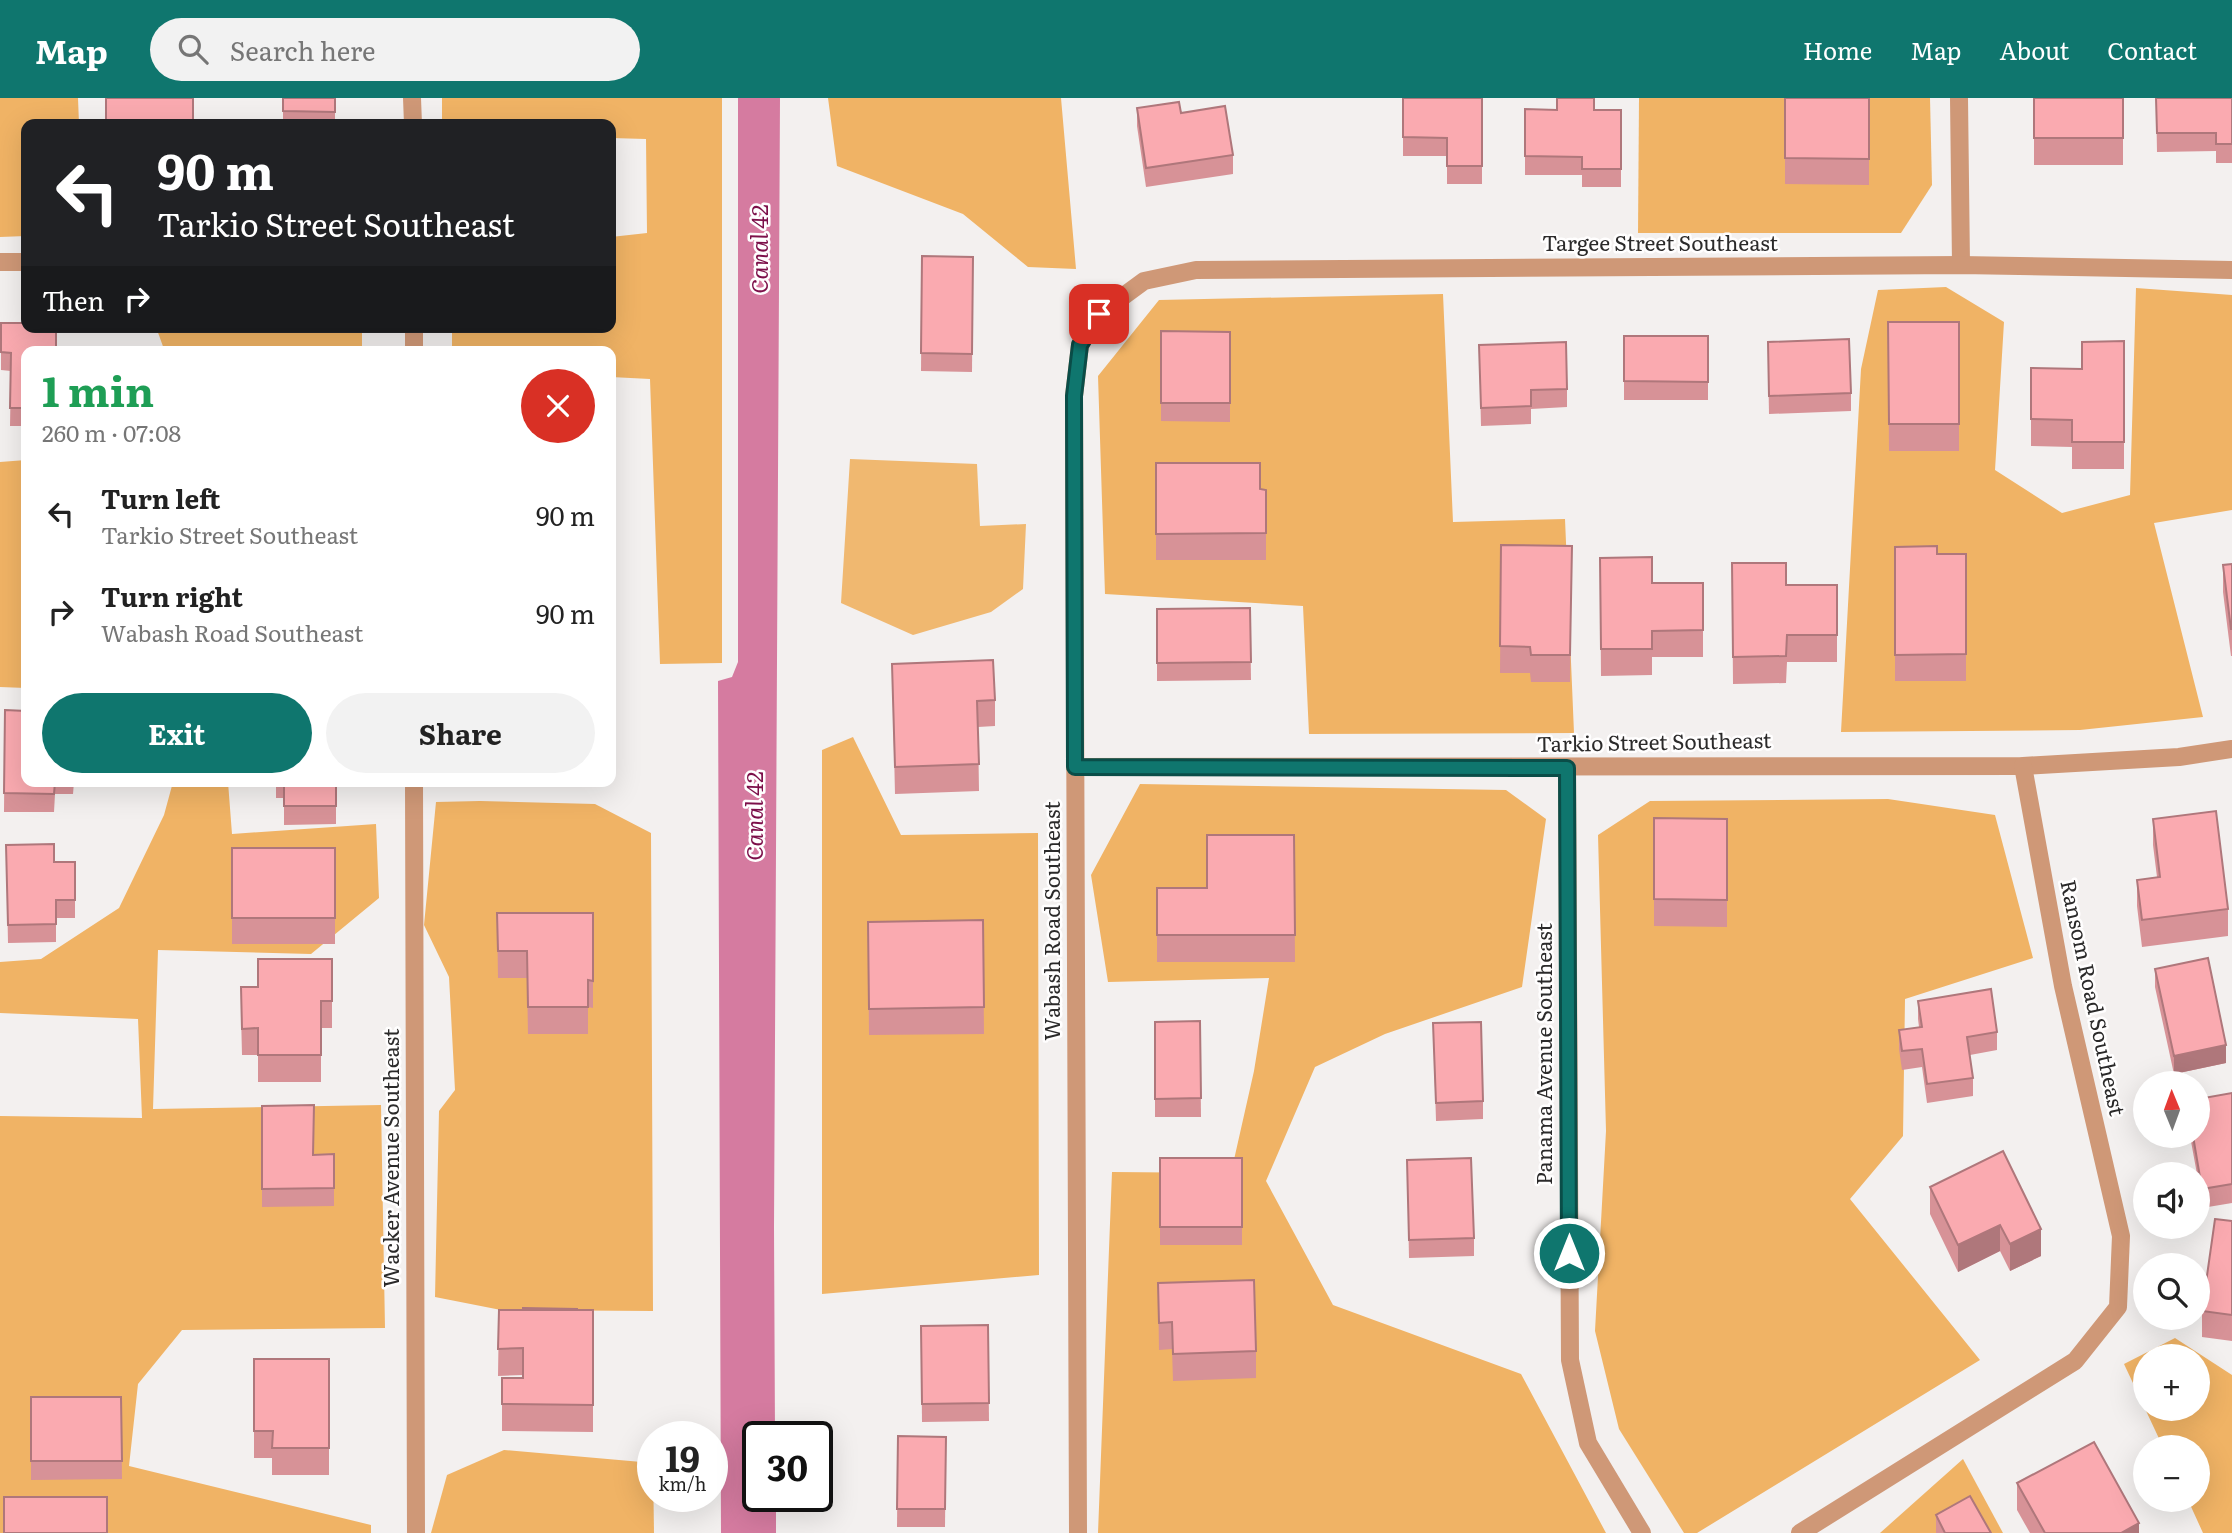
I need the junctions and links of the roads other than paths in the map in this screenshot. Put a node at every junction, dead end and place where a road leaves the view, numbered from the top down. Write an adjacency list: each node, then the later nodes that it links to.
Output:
1 (412, 98): 3 (street)
2 (1959, 98): 6 (street)
3 (412, 119)
4 (21, 261): 5 (street)
5 (0, 262)
6 (1961, 265): 7 (street, Targee Street Southeast); 8 (street, Targee Street Southeast)
7 (2232, 270)
8 (1099, 314): 11 (street, Wabash Road Southeast)
9 (2232, 749): 10 (street, Tarkio Street Southeast)
10 (2023, 766): 12 (street, Tarkio Street Southeast); 17 (street, Ransom Road Southeast)
11 (1075, 767): 12 (street, Tarkio Street Southeast); 15 (street, Wabash Road Southeast)
12 (1567, 768): 16 (street, Panama Avenue Southeast)
13 (414, 787): 14 (street, Wacker Avenue Southeast)
14 (415, 1533)
15 (1078, 1533)
16 (1642, 1533)
17 (1800, 1533)

